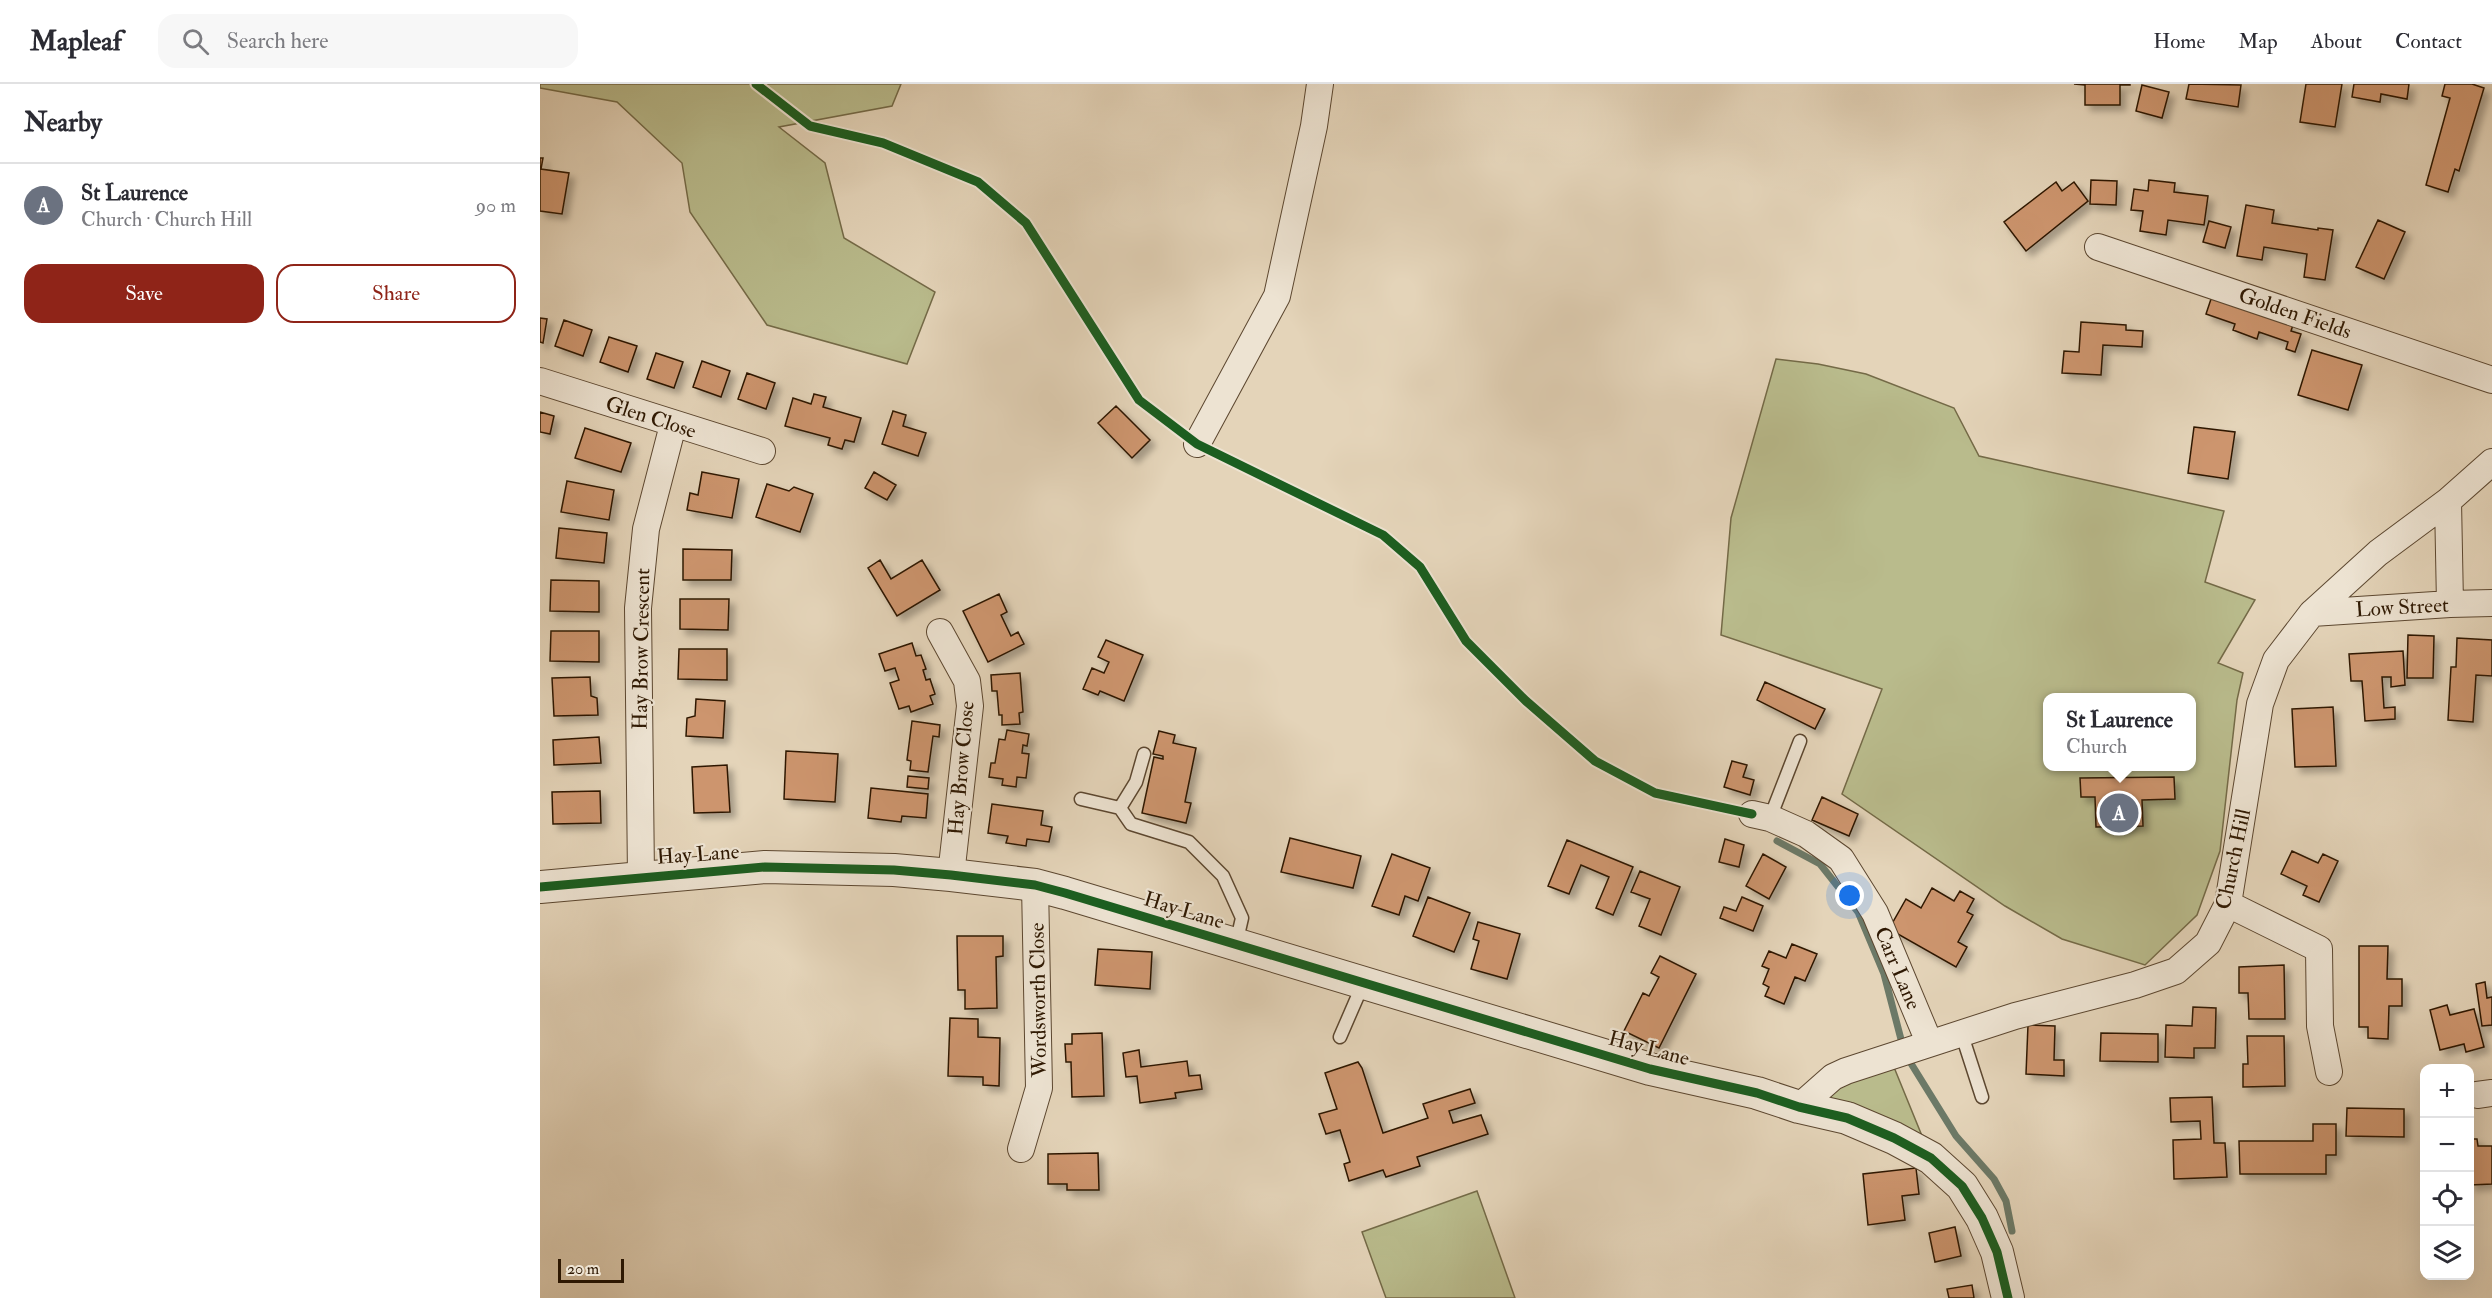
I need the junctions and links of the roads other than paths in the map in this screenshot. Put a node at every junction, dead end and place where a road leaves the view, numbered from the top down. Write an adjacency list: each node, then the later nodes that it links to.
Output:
1 (1320, 84): 6 (street)
2 (2098, 247): 3 (street, Golden Fields)
3 (2492, 380)
4 (540, 381): 5 (street, Glen Close)
5 (673, 424): 7 (street, Glen Close); 20 (street, Hay Brow Crescent)
6 (1197, 444)
7 (762, 451)
8 (2492, 462): 9 (street, Church Hill)
9 (2448, 501): 11 (street); 12 (street, Church Hill)
10 (2492, 603): 11 (street, Low Street)
11 (2450, 604): 12 (street, Low Street)
12 (2312, 613): 23 (street, Church Hill)
13 (940, 632): 19 (street, Hay Brow Close)
14 (1800, 741): 18 (lane)
15 (1144, 754): 17 (lane)
16 (1081, 799): 17 (lane)
17 (1120, 808): 24 (lane)
18 (1761, 816): 28 (street, Carr Lane)
19 (951, 875): 20 (street, Hay Lane); 21 (street, Hay Lane)
20 (641, 876): 22 (street, Hay Lane)
21 (1035, 885): 24 (street, Hay Lane); 32 (street, Wordsworth Close)
22 (540, 887)
23 (2228, 904): 26 (street, Church Hill); 29 (street)
24 (1236, 946): 25 (street, Hay Lane)
25 (1363, 984): 27 (lane); 31 (street, Hay Lane)
26 (1961, 1032): 28 (street, Church Hill); 30 (lane)
27 (1340, 1037)
28 (1921, 1045): 31 (street, Church Hill)
29 (2329, 1072)
30 (1982, 1097)
31 (1799, 1107): 33 (street, Hay Lane)
32 (1021, 1149)
33 (2008, 1298)

